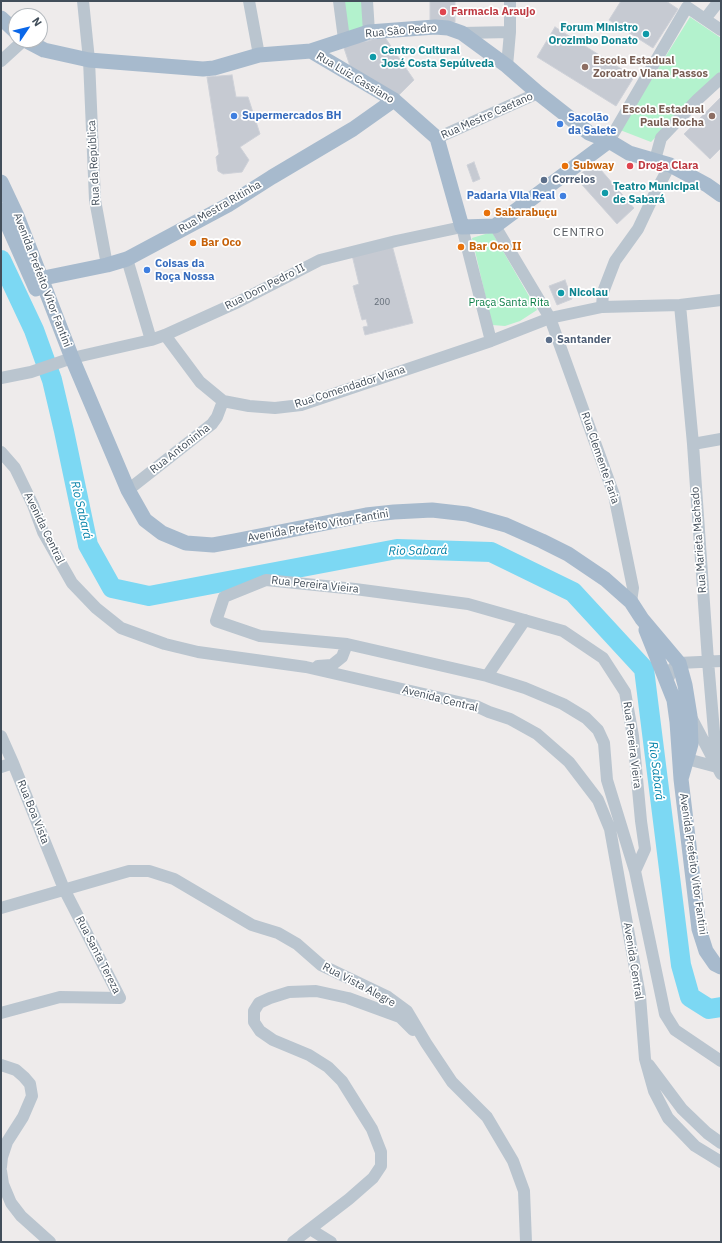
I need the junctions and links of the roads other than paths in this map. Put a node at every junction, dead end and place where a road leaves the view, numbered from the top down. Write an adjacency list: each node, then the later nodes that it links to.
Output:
1 (83, 1): 17 (street, Rua da República)
2 (249, 1): 16 (street)
3 (339, 1): 12 (street)
4 (367, 1): 9 (street)
5 (510, 1): 10 (street)
6 (719, 1): 7 (street)
7 (705, 19): 8 (street); 24 (street)
8 (721, 30)
9 (369, 32): 11 (main road, Rua São Pedro); 12 (main road, Rua São Pedro)
10 (510, 32): 11 (street); 19 (street)
11 (462, 33): 19 (main road, Rua São Pedro)
12 (344, 39): 15 (main road, Rua São Pedro)
13 (16, 48): 18 (street)
14 (40, 48): 17 (main road, Rua São Pedro)
15 (311, 52): 16 (main road, Rua São Pedro); 22 (main road, Rua Luiz Cassiano)
16 (259, 55): 17 (main road, Rua São Pedro)
17 (89, 60): 33 (street, Rua da República)
18 (1, 61)
19 (507, 66): 21 (main road, Rua São Pedro)
20 (721, 78): 25 (street)
21 (538, 93): 23 (street, Rua Mestre Caetano); 24 (main road, Rua São Pedro)
22 (394, 100): 23 (main road, Rua Luiz Cassiano); 32 (main road, Rua Mestra Ritinha)
23 (437, 138): 31 (main road)
24 (609, 141): 25 (main road, Rua São Pedro); 30 (main road)
25 (655, 160): 26 (main road, Rua São Pedro)
26 (670, 165): 28 (main road, Rua São Pedro); 37 (street)
27 (1, 182): 34 (main road, Avenida Prefeito Vitor Fantini)
28 (721, 195)
29 (1, 210): 34 (main road, Avenida Prefeito Vitor Fantini)
30 (495, 226): 31 (main road); 38 (street)
31 (462, 227): 39 (street, Rua Dom Pedro II); 41 (street)
32 (128, 259): 33 (main road, Rua Mestra Ritinha); 40 (street)
33 (107, 265): 34 (main road, Rua Mestra Ritinha)
34 (37, 279): 42 (main road, Avenida Prefeito Vitor Fantini)
35 (721, 300): 36 (street)
36 (680, 305): 37 (street); 46 (street, Rua Marieta Machado)
37 (602, 307): 38 (street)
38 (550, 318): 41 (street); 49 (street, Rua Clemente Faria)
39 (165, 335): 40 (street, Rua Dom Pedro II); 44 (street, Rua Comendador Viana)
40 (151, 340): 42 (street, Rua Dom Pedro II)
41 (491, 341): 44 (street, Rua Comendador Viana)
42 (72, 358): 43 (street, Rua Dom Pedro II); 48 (main road, Avenida Prefeito Vitor Fantini)
43 (1, 378)
44 (223, 401): 48 (street, Rua Antoninha)
45 (721, 440): 46 (street)
46 (693, 444): 53 (street, Rua Marieta Machado)
47 (1, 452): 56 (street, Avenida Central)
48 (128, 490): 49 (main road, Avenida Prefeito Vitor Fantini)
49 (631, 602): 50 (main road, Avenida Prefeito Vitor Fantini)
50 (642, 619): 55 (main road, Avenida Prefeito Vitor Fantini); 58 (main road, Avenida Prefeito Vitor Fantini)
51 (525, 620): 52 (street, Rua Pereira Vieira); 57 (street); 65 (street, Rua Pereira Vieira)
52 (347, 644): 56 (street); 57 (street, Rua Pereira Vieira)
53 (708, 661): 54 (street); 55 (street); 64 (street, Rua Marieta Machado)
54 (721, 661)
55 (679, 663): 58 (street); 59 (main road, Avenida Prefeito Vitor Fantini)
56 (306, 667): 71 (street, Avenida Central)
57 (487, 676): 65 (street, Rua Pereira Vieira)
58 (667, 680): 61 (main road, Avenida Prefeito Vitor Fantini)
59 (690, 716): 61 (main road, Avenida Prefeito Vitor Fantini); 64 (street)
60 (1, 736): 62 (street, Rua Boa Vista)
61 (684, 756): 64 (street); 68 (main road, Avenida Prefeito Vitor Fantini)
62 (13, 763): 63 (street); 66 (street, Rua Boa Vista)
63 (1, 767)
64 (720, 769)
65 (635, 871): 72 (street, Rua Pereira Vieira)
66 (64, 889): 67 (street, Rua Vista Alegre); 69 (street, Rua Santa Tereza); 70 (street, Rua Vista Alegre)
67 (1, 908)
68 (721, 967)
69 (1, 1013)
70 (426, 1043): 78 (street); 82 (street, Rua Vista Alegre)
71 (645, 1059): 74 (street); 75 (street, Avenida Central)
72 (721, 1061)
73 (1, 1065): 76 (street)
74 (721, 1144)
75 (721, 1162)
76 (1, 1167)
77 (1, 1171): 79 (street)
78 (310, 1229): 80 (street); 81 (street)
79 (50, 1242)
80 (293, 1242)
81 (331, 1242)
82 (526, 1242)

